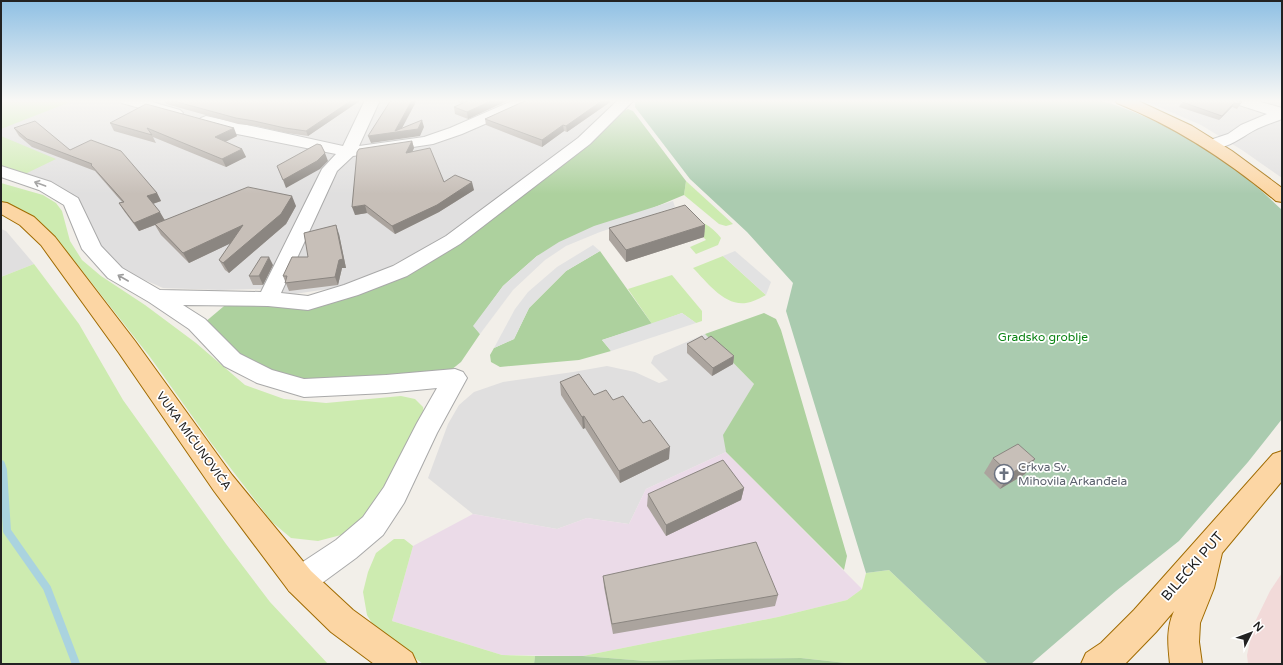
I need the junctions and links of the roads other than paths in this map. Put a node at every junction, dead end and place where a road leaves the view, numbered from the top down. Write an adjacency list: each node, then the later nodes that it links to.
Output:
1 (246, 131): 8 (street)
2 (358, 131): 8 (street)
3 (456, 131): 8 (street)
4 (594, 131): 14 (street)
5 (1189, 131): 7 (main road)
6 (1243, 131): 7 (street)
7 (1213, 144): 10 (main road)
8 (348, 152): 14 (street)
9 (1, 171): 12 (street, one-way to 9)
10 (1282, 197)
11 (1, 206): 18 (main road, VUKA MIĆUNOVIĆA)
12 (156, 297): 13 (street); 15 (street)
13 (226, 297): 14 (street); 15 (street)
14 (268, 298)
15 (197, 324): 18 (street)
16 (1282, 462): 17 (main road, BILEĆKI PUT)
17 (1209, 545): 20 (main road, BILEĆKI PUT); 21 (main road)
18 (300, 581): 19 (main road, VUKA MIĆUNOVIĆA)
19 (402, 664)
20 (1097, 664)
21 (1186, 664)

